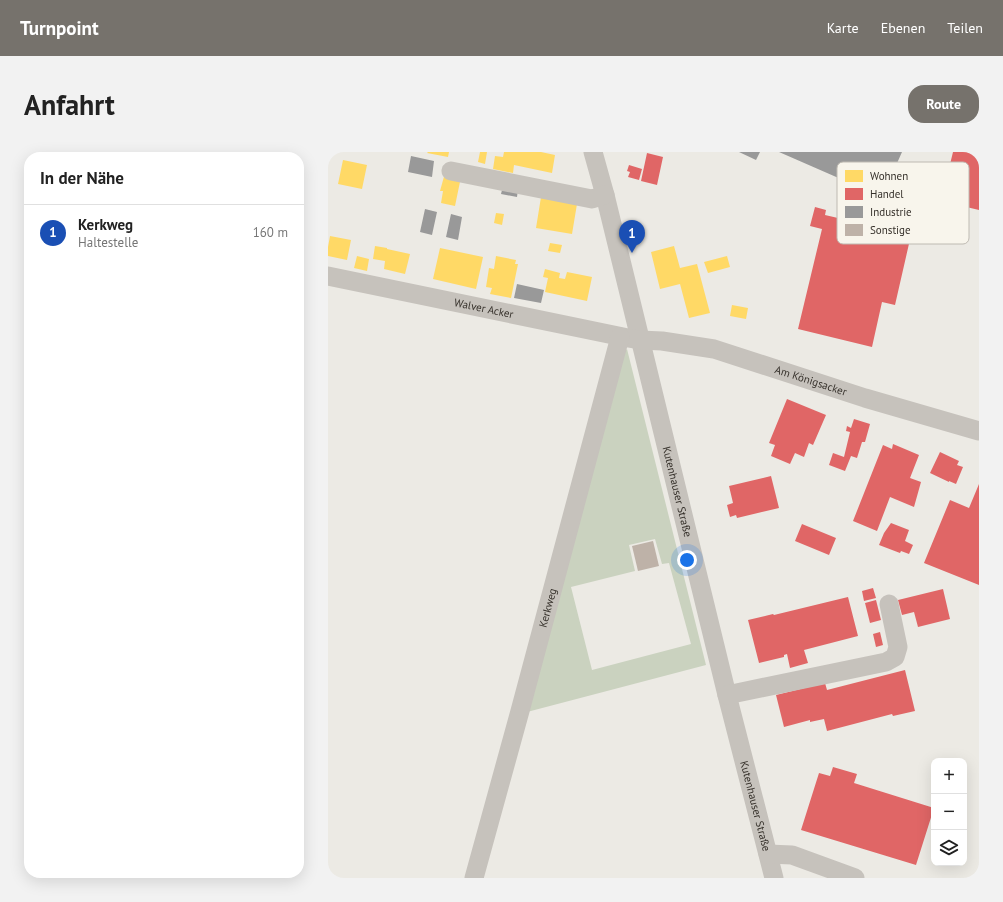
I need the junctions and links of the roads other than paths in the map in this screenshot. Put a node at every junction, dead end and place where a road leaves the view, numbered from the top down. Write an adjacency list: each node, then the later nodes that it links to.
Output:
1 (593, 152): 3 (street, Kutenhauser Straße)
2 (451, 171): 3 (street)
3 (605, 195): 6 (street, Kutenhauser Straße)
4 (328, 276): 5 (street, Walver Acker)
5 (620, 336): 6 (street, Walver Acker); 11 (street, Kerkweg)
6 (640, 340): 7 (street, Am Königsacker); 9 (street, Kutenhauser Straße)
7 (979, 431)
8 (888, 604): 9 (street)
9 (727, 695): 10 (street, Kutenhauser Straße)
10 (768, 854): 12 (street, Kutenhauser Straße); 13 (street)
11 (474, 878)
12 (774, 878)
13 (855, 878)

